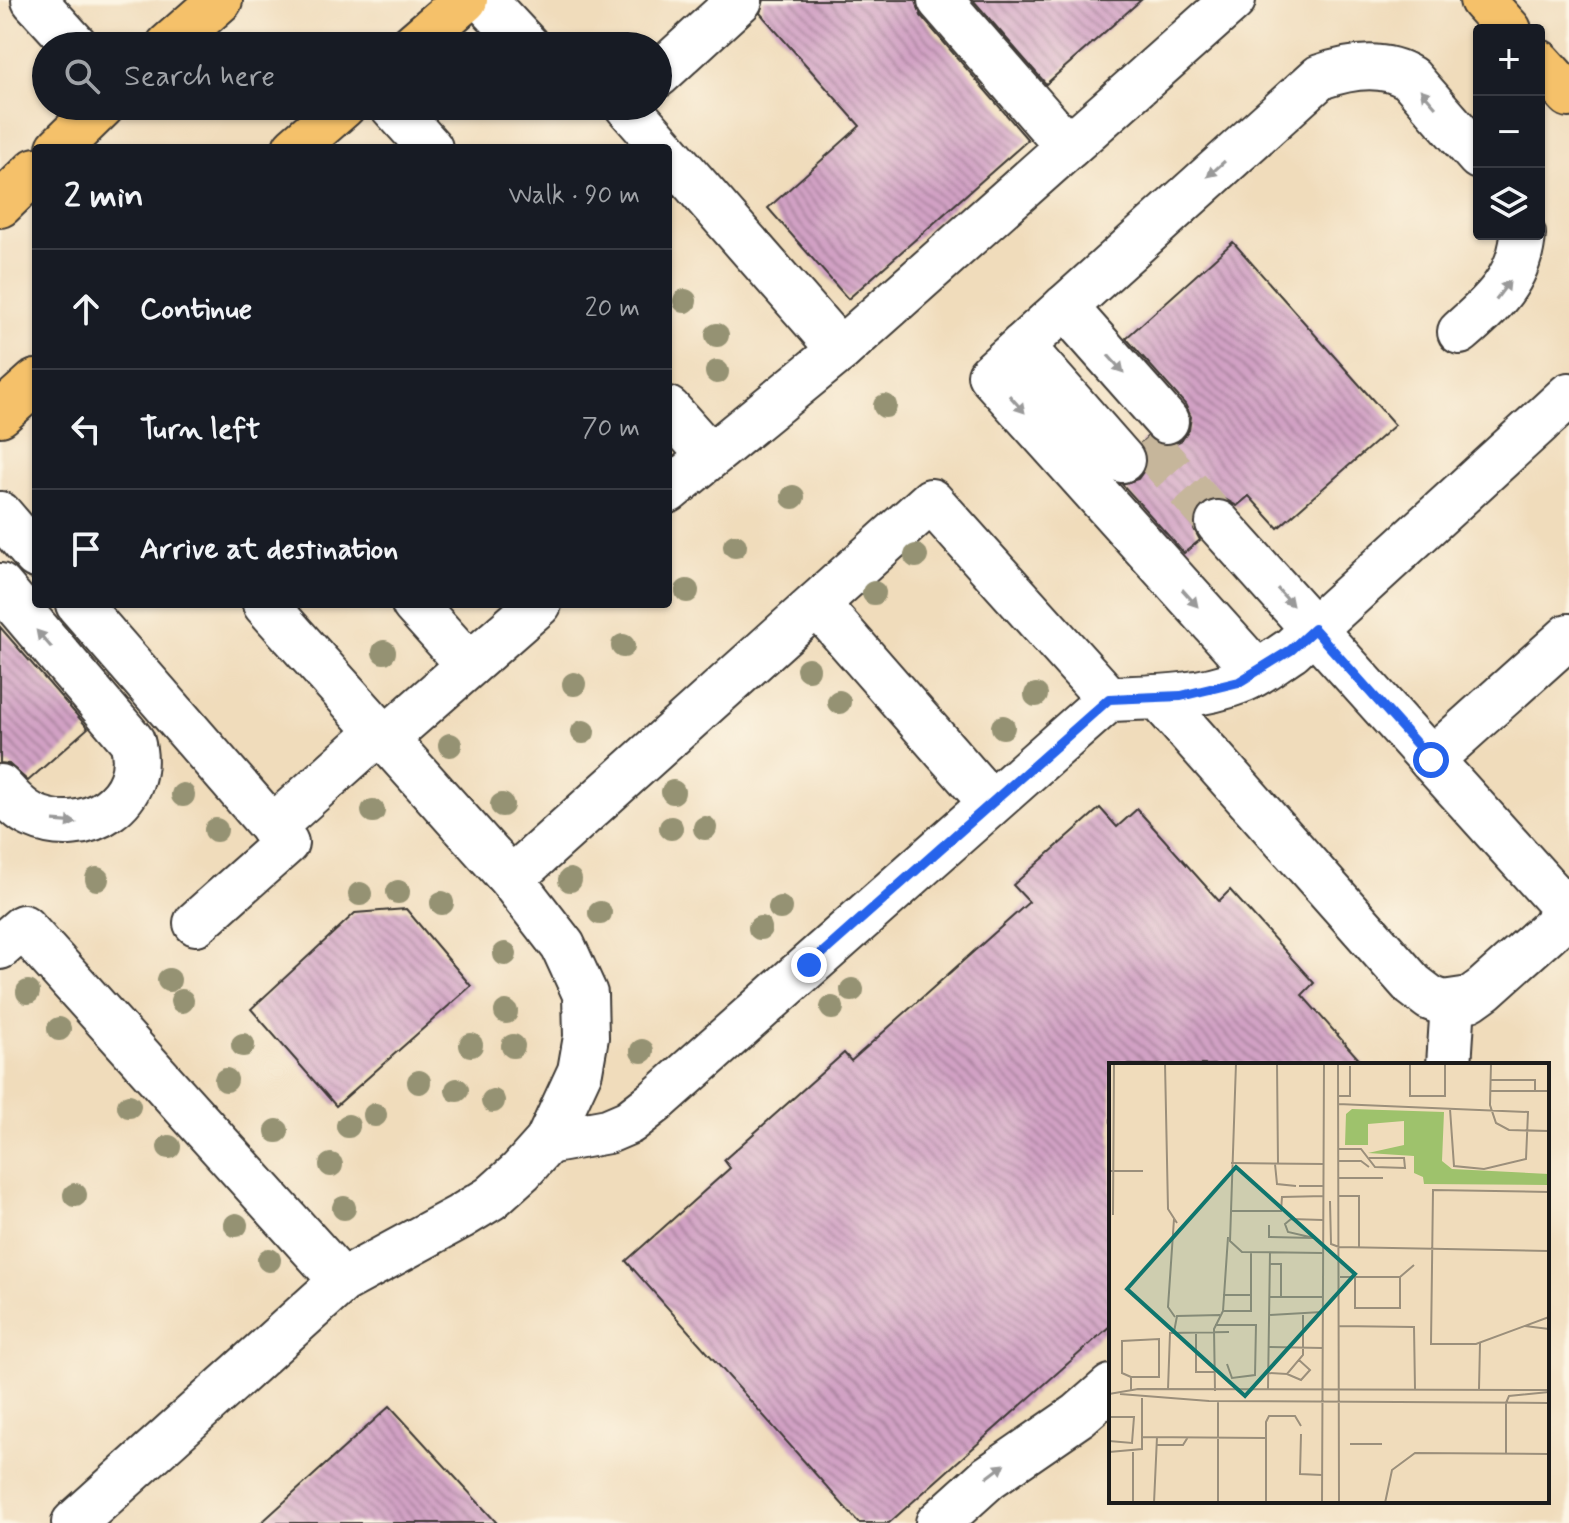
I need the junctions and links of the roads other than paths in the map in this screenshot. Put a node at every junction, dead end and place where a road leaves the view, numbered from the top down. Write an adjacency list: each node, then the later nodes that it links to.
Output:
1 (34, 0): 10 (lane)
2 (220, 0): 11 (main road)
3 (465, 0): 12 (main road)
4 (484, 0): 13 (lane)
5 (740, 0): 14 (lane)
6 (940, 0): 25 (lane)
7 (1233, 0): 25 (lane)
8 (1482, 0): 9 (main road)
9 (1504, 24)
10 (63, 32)
11 (184, 32)
12 (428, 32)
13 (514, 32)
14 (672, 62)
15 (1545, 69): 16 (main road)
16 (1569, 95)
17 (88, 120): 21 (main road)
18 (327, 120): 22 (main road)
19 (405, 120): 23 (lane)
20 (639, 120): 24 (lane)
21 (63, 144)
22 (300, 144)
23 (426, 144)
24 (660, 144)
25 (1068, 147): 33 (lane)
26 (1473, 150): 31 (lane, one-way to 31)
27 (672, 158): 33 (lane)
28 (32, 174): 29 (main road)
29 (0, 205)
30 (1522, 240): 32 (lane, one-way to 30)
31 (1044, 326): 38 (lane, one-way to 38); 51 (lane, one-way to 51)
32 (1460, 332)
33 (840, 350): 39 (lane)
34 (32, 386): 37 (main road)
35 (1569, 395): 51 (lane)
36 (672, 413): 39 (lane)
37 (0, 414)
38 (1144, 440)
39 (709, 455): 40 (lane)
40 (672, 487)
41 (1, 523): 43 (lane)
42 (1218, 523): 51 (lane, one-way to 51)
43 (32, 552)
44 (0, 586): 57 (lane, one-way to 44)
45 (817, 604): 54 (lane); 58 (lane); 60 (lane)
46 (81, 608): 59 (lane)
47 (269, 608): 55 (lane)
48 (418, 608): 52 (lane)
49 (534, 608): 52 (lane)
50 (1569, 636): 56 (lane)
51 (1299, 640): 53 (lane); 56 (lane)
52 (469, 665): 55 (lane)
53 (1158, 697): 54 (lane); 64 (lane)
54 (1109, 699): 58 (lane)
55 (382, 736): 59 (lane); 60 (lane)
56 (1431, 760): 61 (lane)
57 (0, 787)
58 (991, 803): 66 (lane)
59 (272, 828): 62 (lane)
60 (511, 879): 66 (lane)
61 (1569, 913): 64 (lane)
62 (196, 923)
63 (0, 947): 67 (lane)
64 (1453, 1003): 65 (lane)
65 (1449, 1063)
66 (547, 1142): 67 (lane)
67 (342, 1281): 69 (lane)
68 (1109, 1389): 70 (lane, one-way to 68)
69 (74, 1523)
70 (938, 1523)

